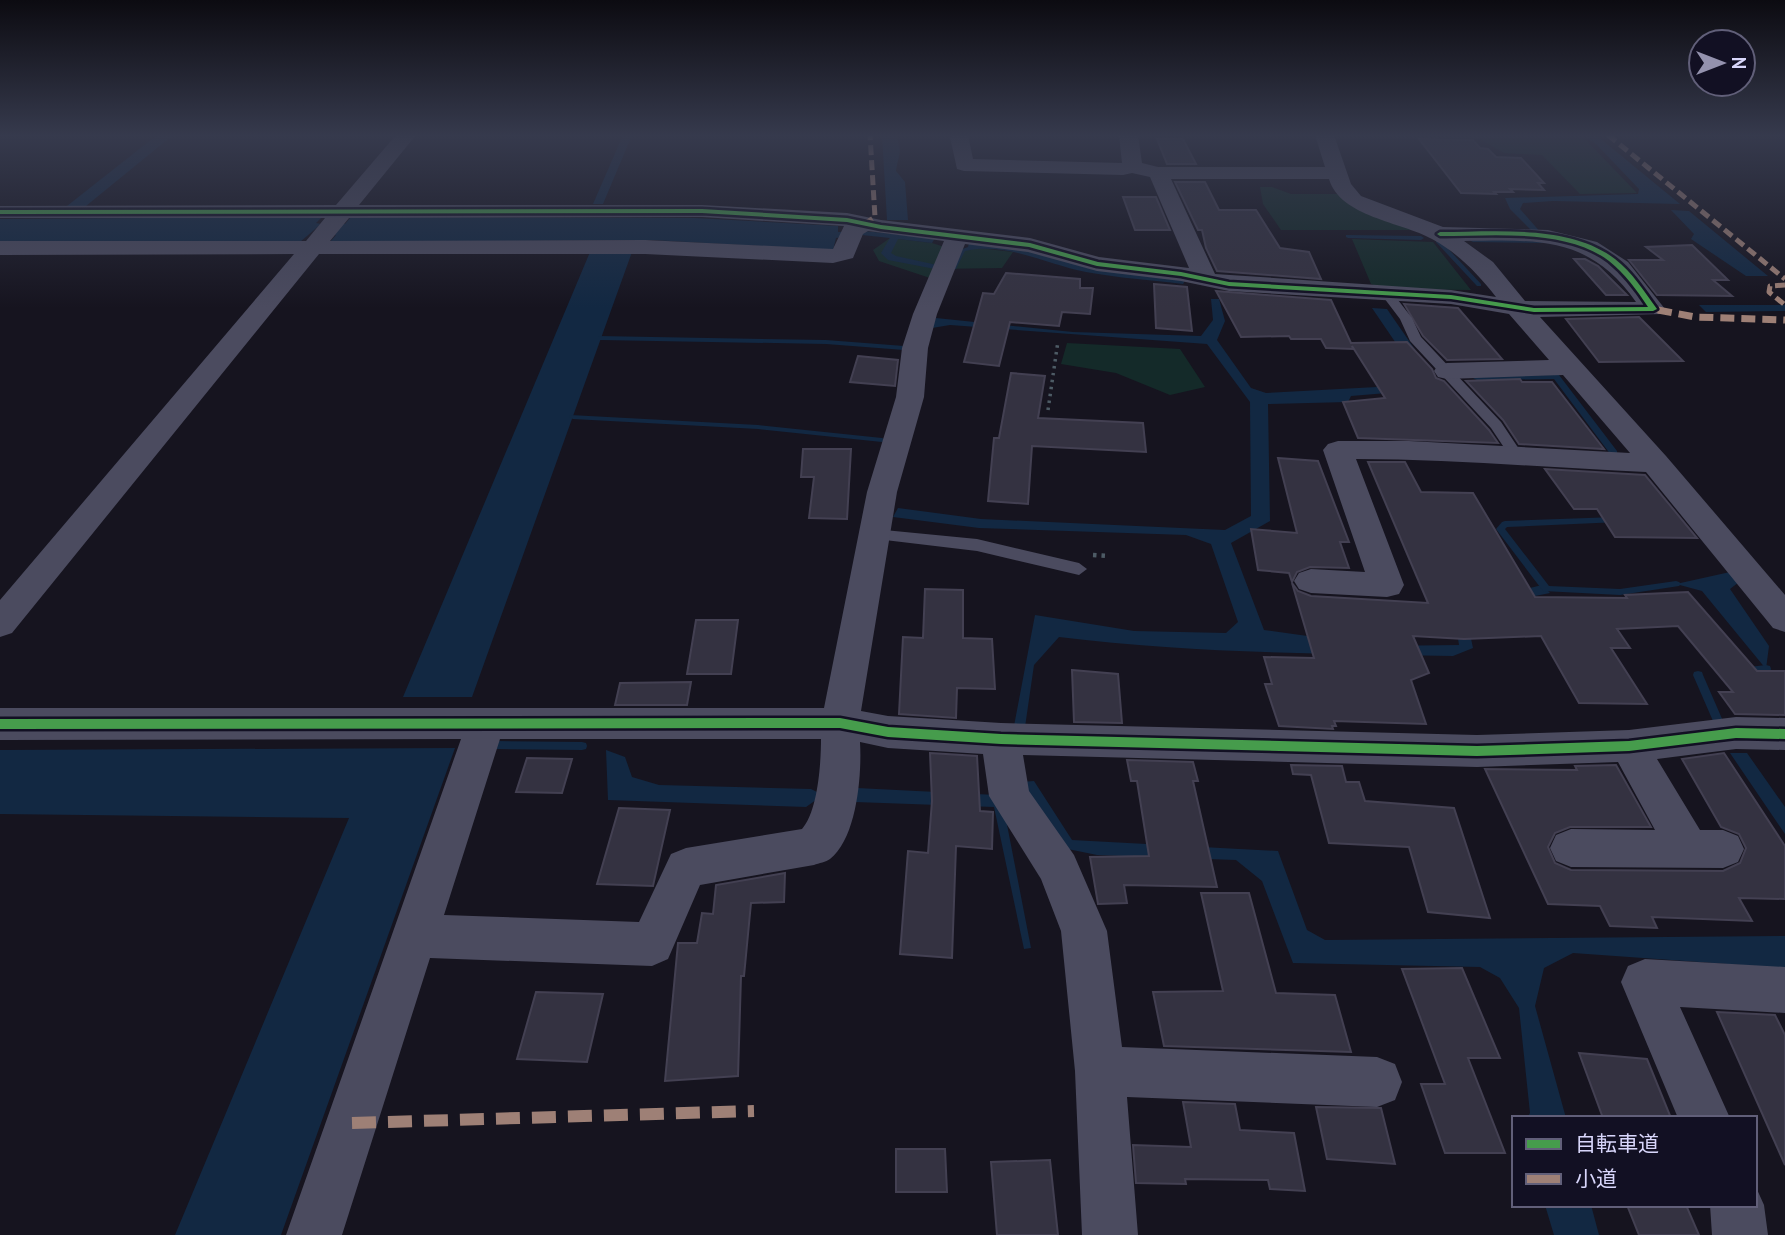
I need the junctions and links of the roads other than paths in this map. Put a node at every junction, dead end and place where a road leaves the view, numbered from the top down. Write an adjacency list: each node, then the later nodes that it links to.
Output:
1 (357, 193): 5 (street)
2 (1167, 193): 10 (street)
3 (1347, 193): 7 (street)
4 (0, 212): 5 (street)
5 (326, 229): 6 (street); 6 (street); 9 (street); 22 (street)
6 (856, 231): 8 (street)
7 (1440, 234): 12 (street); 12 (street)
8 (957, 236): 10 (street); 17 (street)
9 (0, 247)
10 (1205, 279): 11 (street)
11 (1387, 293): 12 (street); 14 (lane)
12 (1516, 306): 13 (street)
13 (1570, 367): 14 (street); 16 (street)
14 (1447, 371): 15 (lane)
15 (1518, 458): 16 (street); 19 (street)
16 (1655, 463): 20 (street)
17 (874, 534): 18 (lane); 24 (street)
18 (1079, 569)
19 (1311, 581)
20 (1771, 585): 21 (street)
21 (1785, 619)
22 (0, 624)
23 (486, 723): 24 (street); 25 (street); 30 (street)
24 (840, 723): 27 (street); 30 (street)
25 (0, 724)
26 (1785, 734): 28 (street)
27 (1001, 739): 28 (street); 32 (street)
28 (1629, 746): 29 (street)
29 (1571, 848)
30 (414, 936): 36 (street)
31 (1785, 990): 34 (street)
32 (1100, 1071): 33 (street); 37 (street)
33 (1377, 1082)
34 (1703, 1116)
35 (1737, 1207): 38 (street)
36 (314, 1235)
37 (1110, 1235)
38 (1740, 1235)

